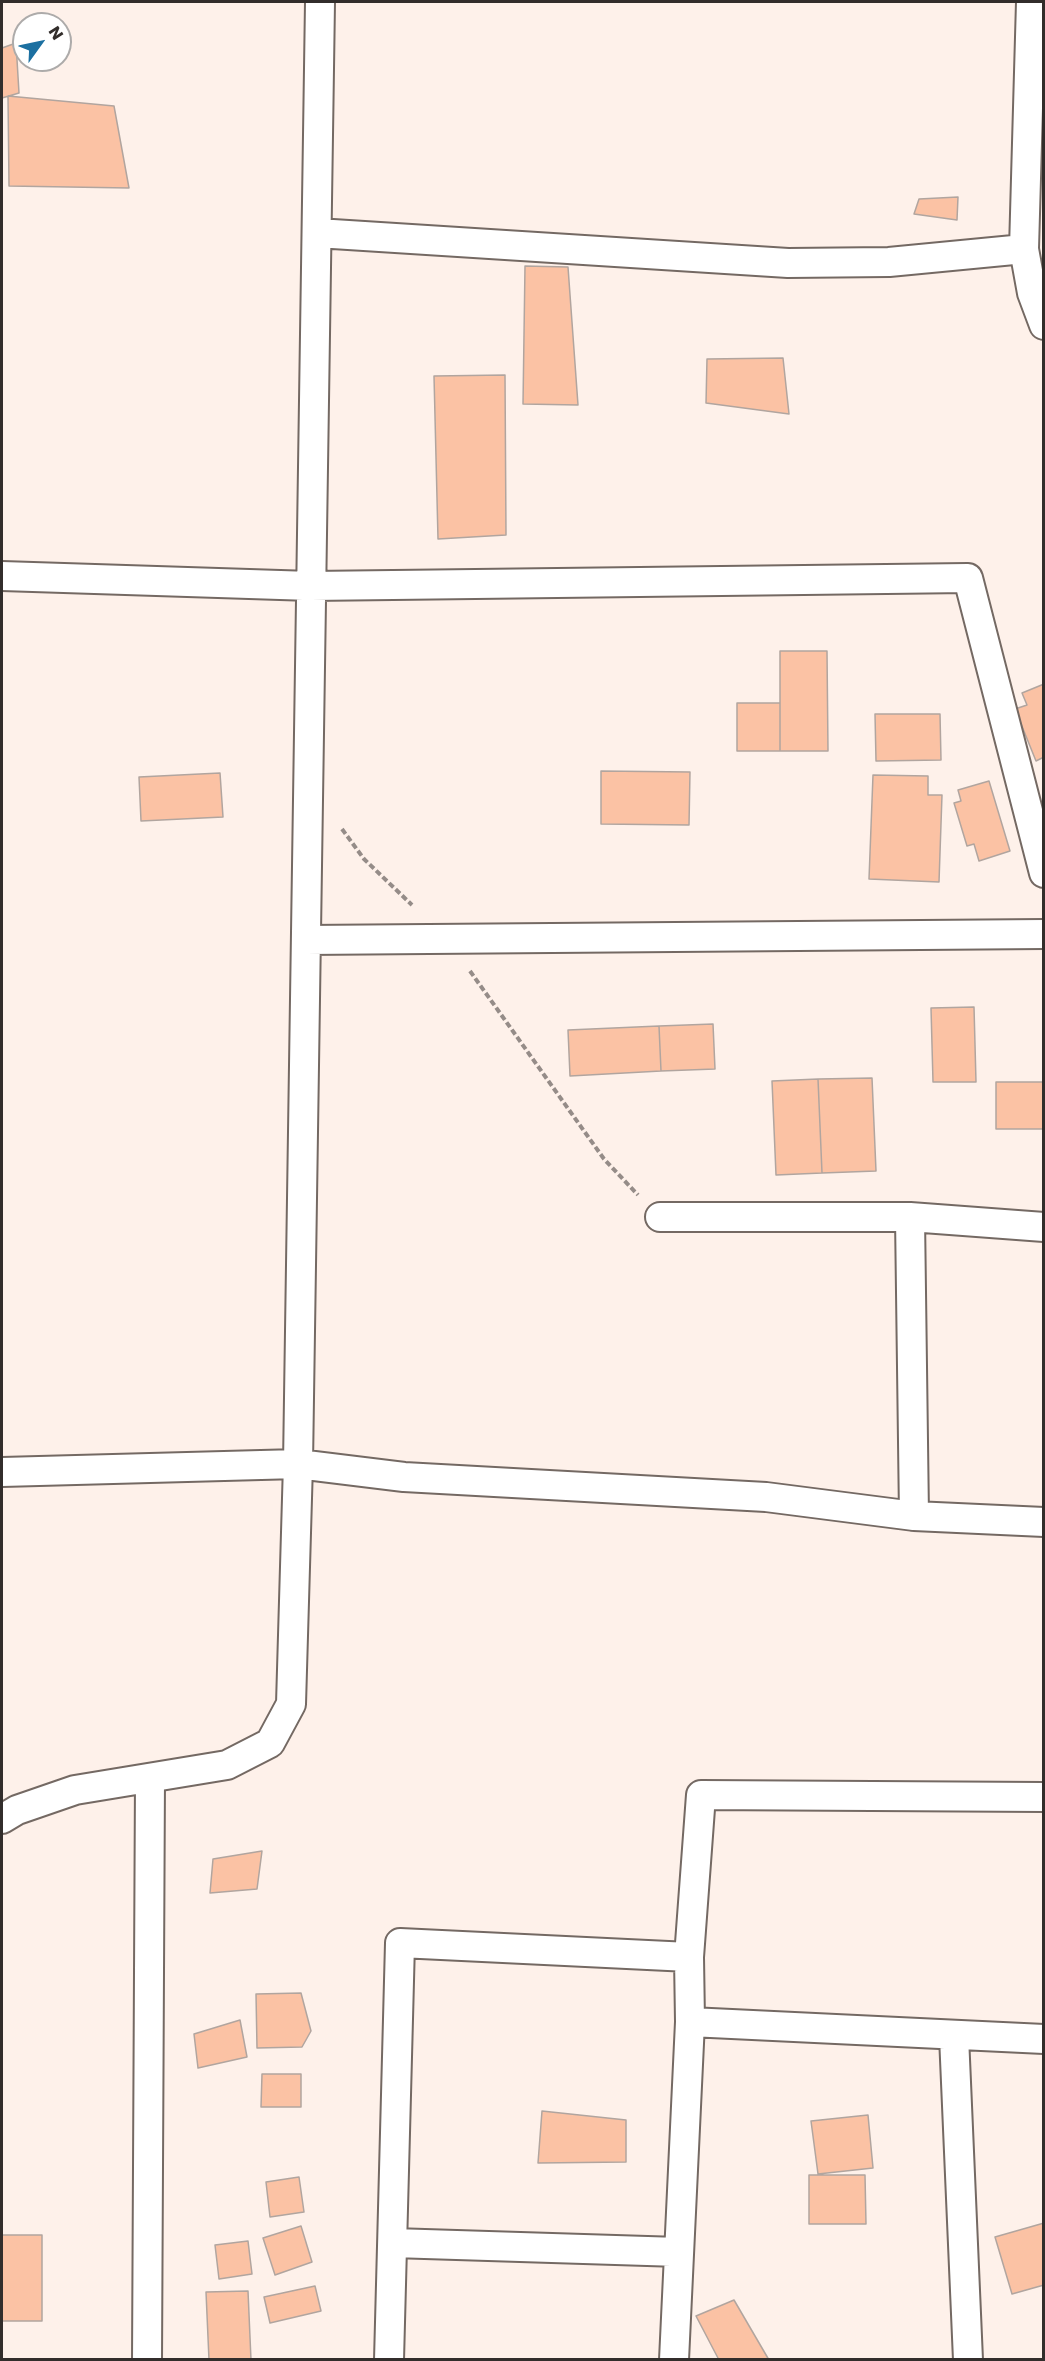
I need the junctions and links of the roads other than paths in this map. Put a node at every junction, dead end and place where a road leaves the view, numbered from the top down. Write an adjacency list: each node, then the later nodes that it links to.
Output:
1 (320, 2): 3 (street)
2 (1031, 2): 4 (street)
3 (317, 233): 4 (street); 7 (street)
4 (1024, 249): 5 (street)
5 (1044, 325)
6 (2, 576): 7 (street)
7 (311, 586): 8 (street); 10 (street)
8 (1044, 873)
9 (1044, 934): 10 (street)
10 (306, 940): 14 (street)
11 (660, 1217): 12 (street)
12 (910, 1217): 13 (street); 16 (street)
13 (1044, 1227)
14 (298, 1464): 15 (street); 16 (street); 18 (street)
15 (2, 1472)
16 (914, 1516): 17 (street)
17 (1044, 1522)
18 (150, 1778): 20 (street); 27 (street)
19 (1044, 1797): 21 (street)
20 (2, 1819)
21 (689, 1957): 22 (street); 25 (street)
22 (690, 2022): 23 (street); 26 (street)
23 (954, 2036): 24 (street); 30 (street)
24 (1044, 2039)
25 (393, 2244): 26 (street); 28 (street)
26 (679, 2252): 29 (street)
27 (147, 2360)
28 (389, 2360)
29 (674, 2360)
30 (968, 2360)

